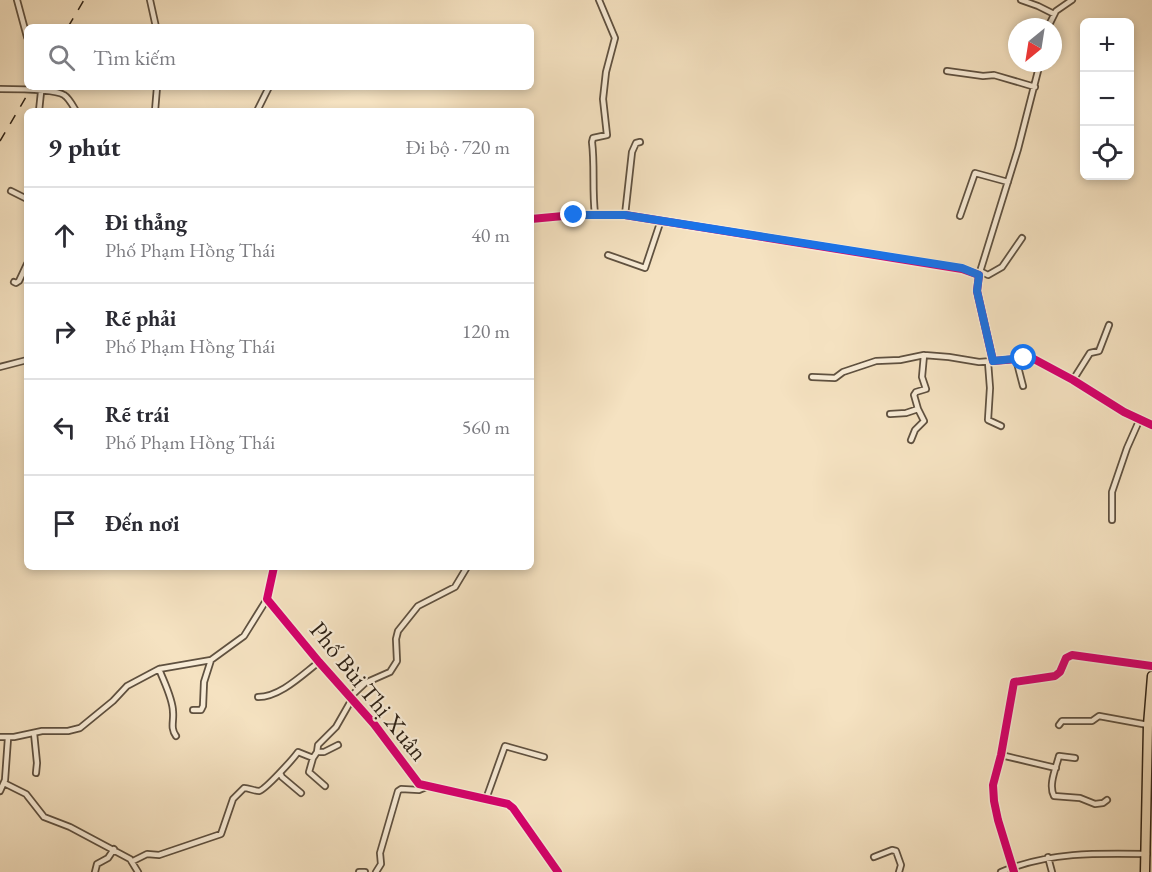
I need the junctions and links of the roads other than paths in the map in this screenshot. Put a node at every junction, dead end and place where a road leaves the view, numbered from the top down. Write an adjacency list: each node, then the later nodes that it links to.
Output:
1 (17, 0): 9 (street)
2 (150, 0): 8 (street)
3 (599, 0): 27 (street)
4 (1021, 0): 6 (street)
5 (1072, 0): 6 (street)
6 (1054, 14): 7 (street)
7 (1052, 18)
8 (155, 24)
9 (24, 26)
10 (947, 71): 12 (street)
11 (1038, 72): 12 (street)
12 (1035, 87): 24 (street)
13 (24, 88): 14 (street)
14 (0, 89)
15 (34, 90): 18 (street)
16 (157, 90): 21 (street)
17 (267, 90): 22 (street)
18 (40, 92): 19 (street); 20 (street)
19 (39, 108)
20 (74, 108)
21 (155, 108)
22 (258, 108)
23 (640, 142): 28 (street)
24 (1008, 182): 29 (street); 35 (street)
25 (10, 191): 26 (street)
26 (24, 198)
27 (595, 214): 28 (street); 30 (street)
28 (625, 215): 31 (street)
29 (960, 216)
30 (534, 219)
31 (661, 220): 33 (street); 35 (street)
32 (1022, 238): 35 (street)
33 (608, 255)
34 (24, 271): 36 (street)
35 (980, 273): 41 (street)
36 (14, 282)
37 (1109, 325): 44 (street)
38 (924, 355): 41 (street); 43 (street); 46 (street)
39 (1016, 359): 41 (street); 44 (street); 45 (street)
40 (24, 361): 42 (street)
41 (991, 362): 50 (street)
42 (0, 367)
43 (812, 377)
44 (1073, 380): 48 (street)
45 (1023, 386)
46 (918, 409): 47 (street); 51 (street)
47 (890, 414)
48 (1139, 421): 49 (street); 52 (street)
49 (1152, 425)
50 (1001, 426)
51 (911, 440)
52 (1112, 520)
53 (273, 570): 55 (street)
54 (465, 570): 62 (street)
55 (267, 599): 56 (street); 57 (street, Phố Bùi Thị Xuân)
56 (211, 660): 59 (street); 63 (street)
57 (319, 662): 61 (street); 62 (street, Phố Bùi Thị Xuân)
58 (1152, 666): 72 (street)
59 (159, 669): 66 (street); 67 (street)
60 (1152, 676): 65 (highway)
61 (258, 696)
62 (351, 698): 71 (street); 81 (street, Phố Bùi Thị Xuân)
63 (193, 710)
64 (1059, 725): 65 (street)
65 (1148, 725): 87 (highway)
66 (34, 733): 69 (street); 77 (street)
67 (176, 736)
68 (0, 737): 69 (street)
69 (8, 738): 79 (street)
70 (338, 745): 71 (street)
71 (317, 752): 74 (street)
72 (1001, 755): 76 (street); 91 (street)
73 (544, 757): 84 (street)
74 (312, 758): 78 (street); 80 (street)
75 (1075, 758): 76 (street)
76 (1056, 768): 85 (street)
77 (36, 773)
78 (280, 773): 83 (street); 90 (street)
79 (4, 783): 82 (street); 86 (street)
80 (325, 786)
81 (426, 787): 84 (street, Phố Bùi Thị Xuân); 96 (street)
82 (0, 791)
83 (301, 793)
84 (484, 798): 97 (street, Phố Bùi Thị Xuân)
85 (1107, 800)
86 (114, 849): 90 (street); 92 (street)
87 (1147, 854): 89 (street); 101 (highway)
88 (874, 857): 98 (street)
89 (1048, 857): 91 (street); 100 (street)
90 (133, 861): 93 (street)
91 (1013, 869): 99 (street)
92 (95, 872)
93 (138, 872)
94 (359, 872): 95 (street)
95 (365, 872)
96 (376, 872)
97 (558, 872)
98 (899, 872)
99 (1001, 872)
100 (1052, 872)
101 (1145, 872)

